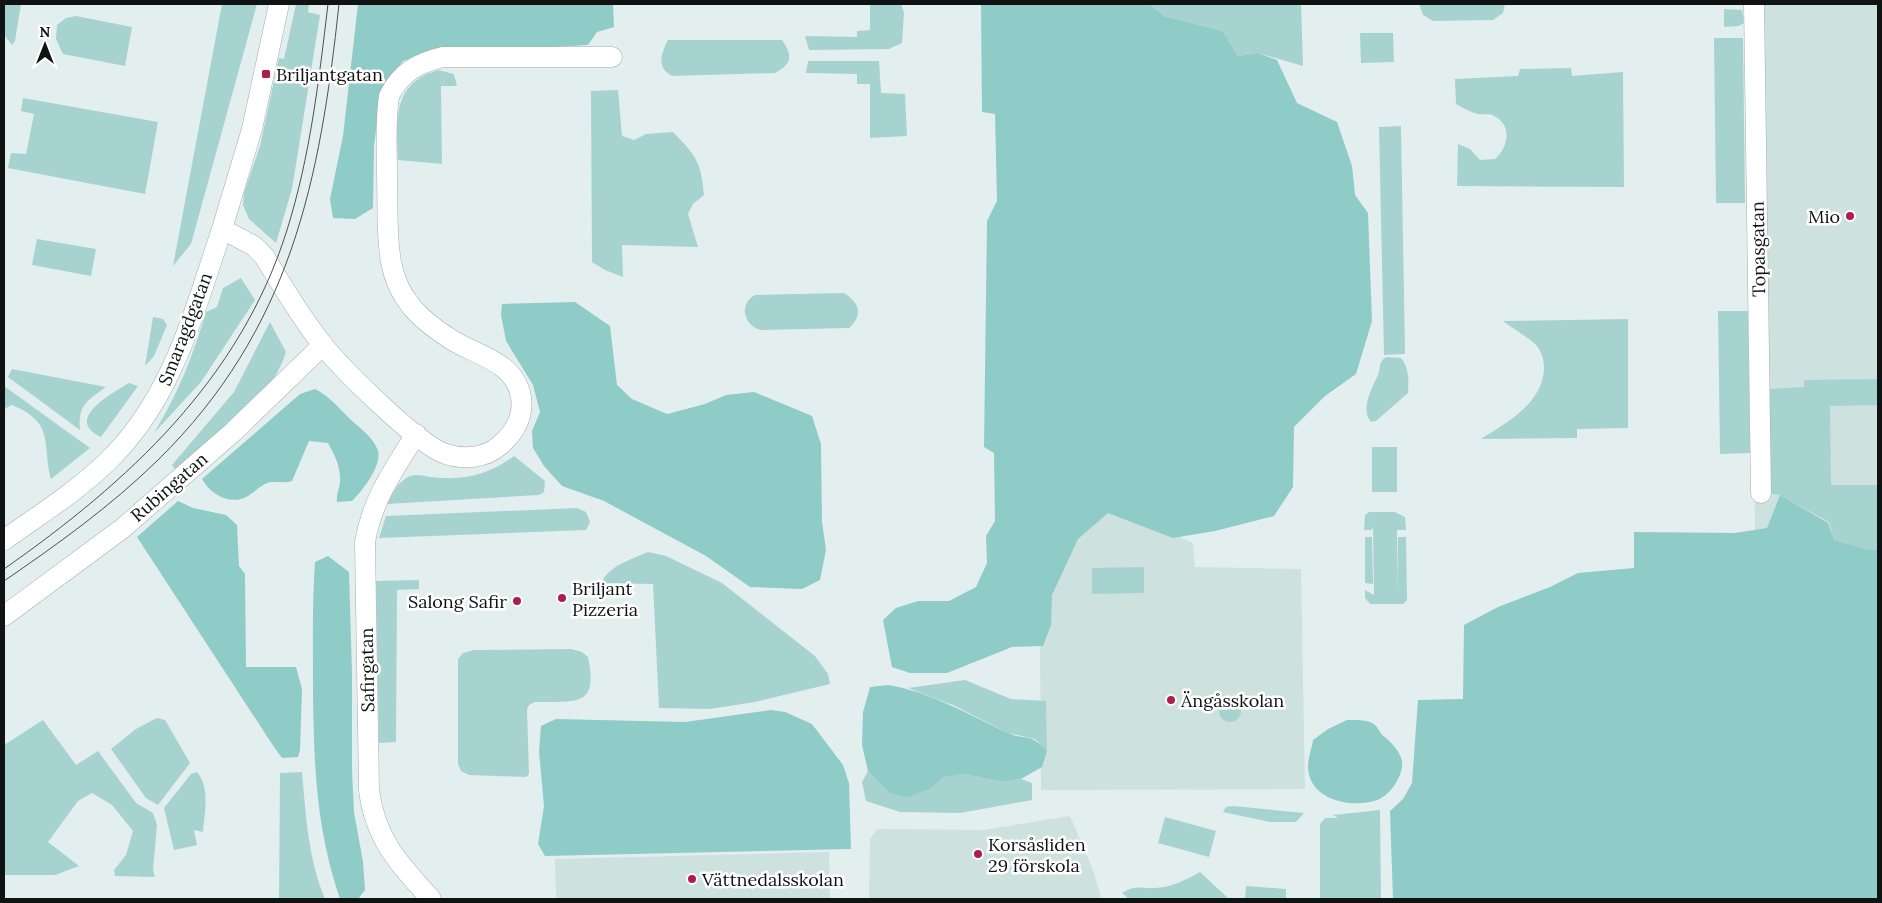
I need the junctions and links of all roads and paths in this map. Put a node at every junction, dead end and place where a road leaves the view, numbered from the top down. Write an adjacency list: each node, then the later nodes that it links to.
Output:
1 (280, 4): 4 (street)
2 (1754, 4): 7 (street, Topasgatan)
3 (612, 57): 6 (street)
4 (222, 229): 5 (street); 8 (street, Smaragdgatan)
5 (323, 345): 6 (street); 9 (street, Rubingatan)
6 (416, 434): 10 (street, Safirgatan)
7 (1761, 494)
8 (4, 540)
9 (4, 616)
10 (431, 899)

